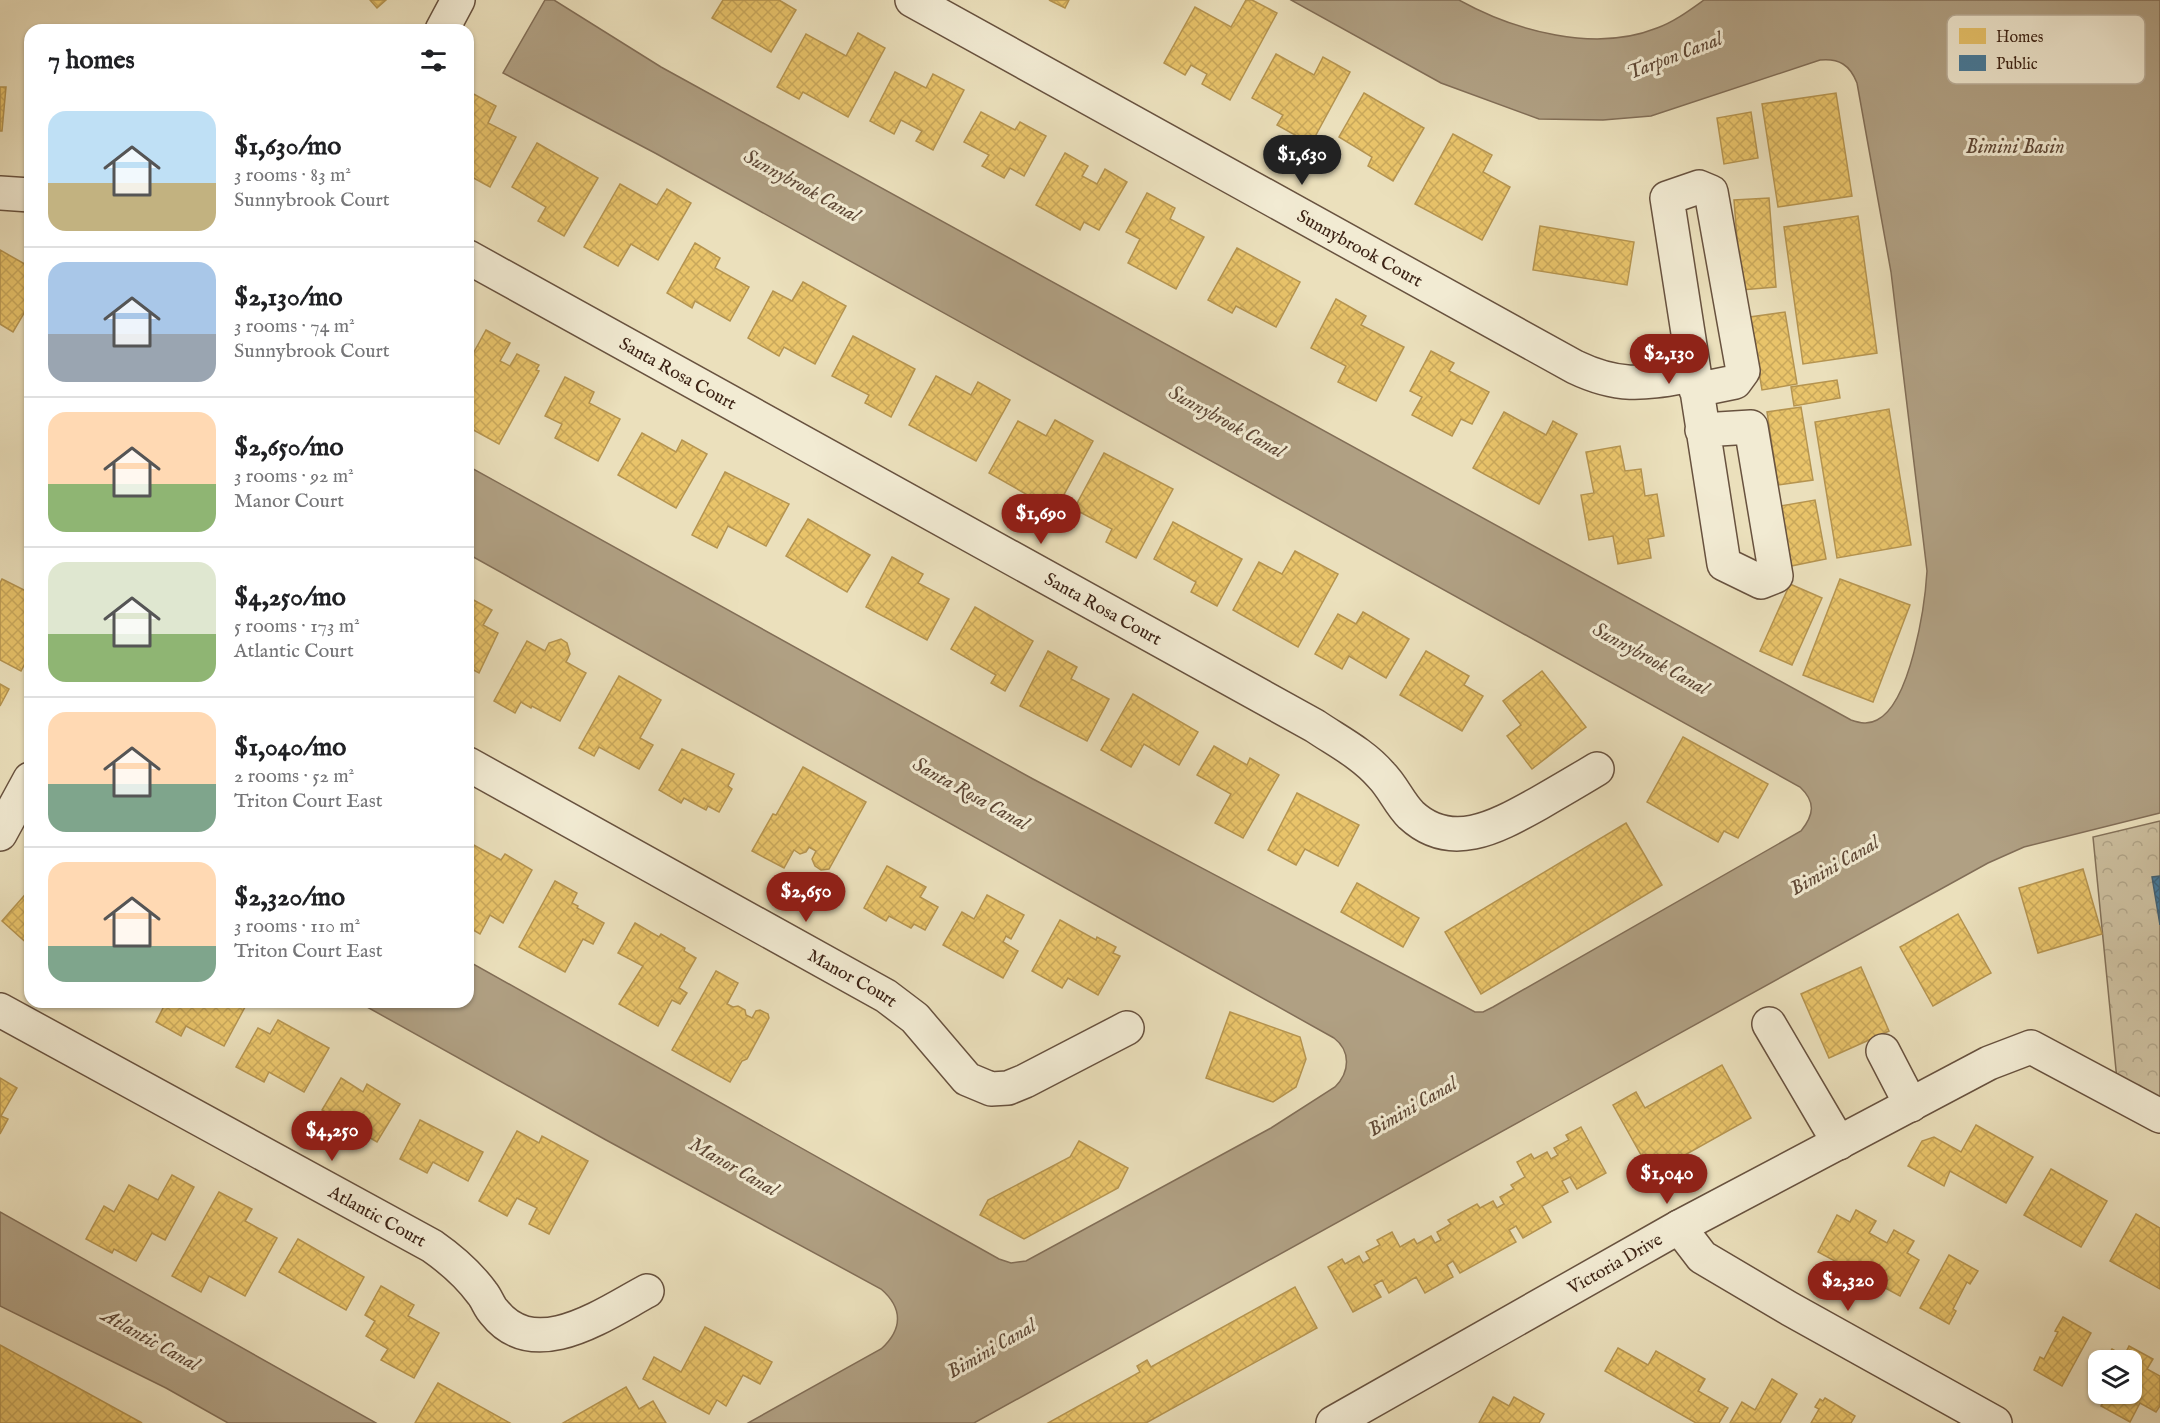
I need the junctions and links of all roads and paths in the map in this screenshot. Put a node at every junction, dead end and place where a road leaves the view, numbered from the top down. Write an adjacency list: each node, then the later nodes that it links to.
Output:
1 (458, 0): 3 (street)
2 (912, 0): 7 (street, Sunnybrook Court)
3 (445, 24)
4 (0, 193): 5 (street)
5 (24, 195)
6 (474, 260): 10 (street, Santa Rosa Court)
7 (1694, 383): 7 (street, Sunnybrook Court); 8 (street)
8 (1702, 430): 8 (street)
9 (474, 767): 15 (street, Manor Court)
10 (1597, 770)
11 (24, 790): 12 (street)
12 (0, 834)
13 (0, 1010): 21 (street, Atlantic Court)
14 (1769, 1024): 19 (street)
15 (1127, 1028)
16 (1883, 1051): 17 (street)
17 (1911, 1105): 18 (street, Victoria Drive); 19 (street, Victoria Drive)
18 (2160, 1116)
19 (1839, 1143): 20 (street, Victoria Drive)
20 (1679, 1227): 22 (street, Victoria Drive); 23 (street)
21 (647, 1291)
22 (1332, 1423)
23 (1995, 1423)

